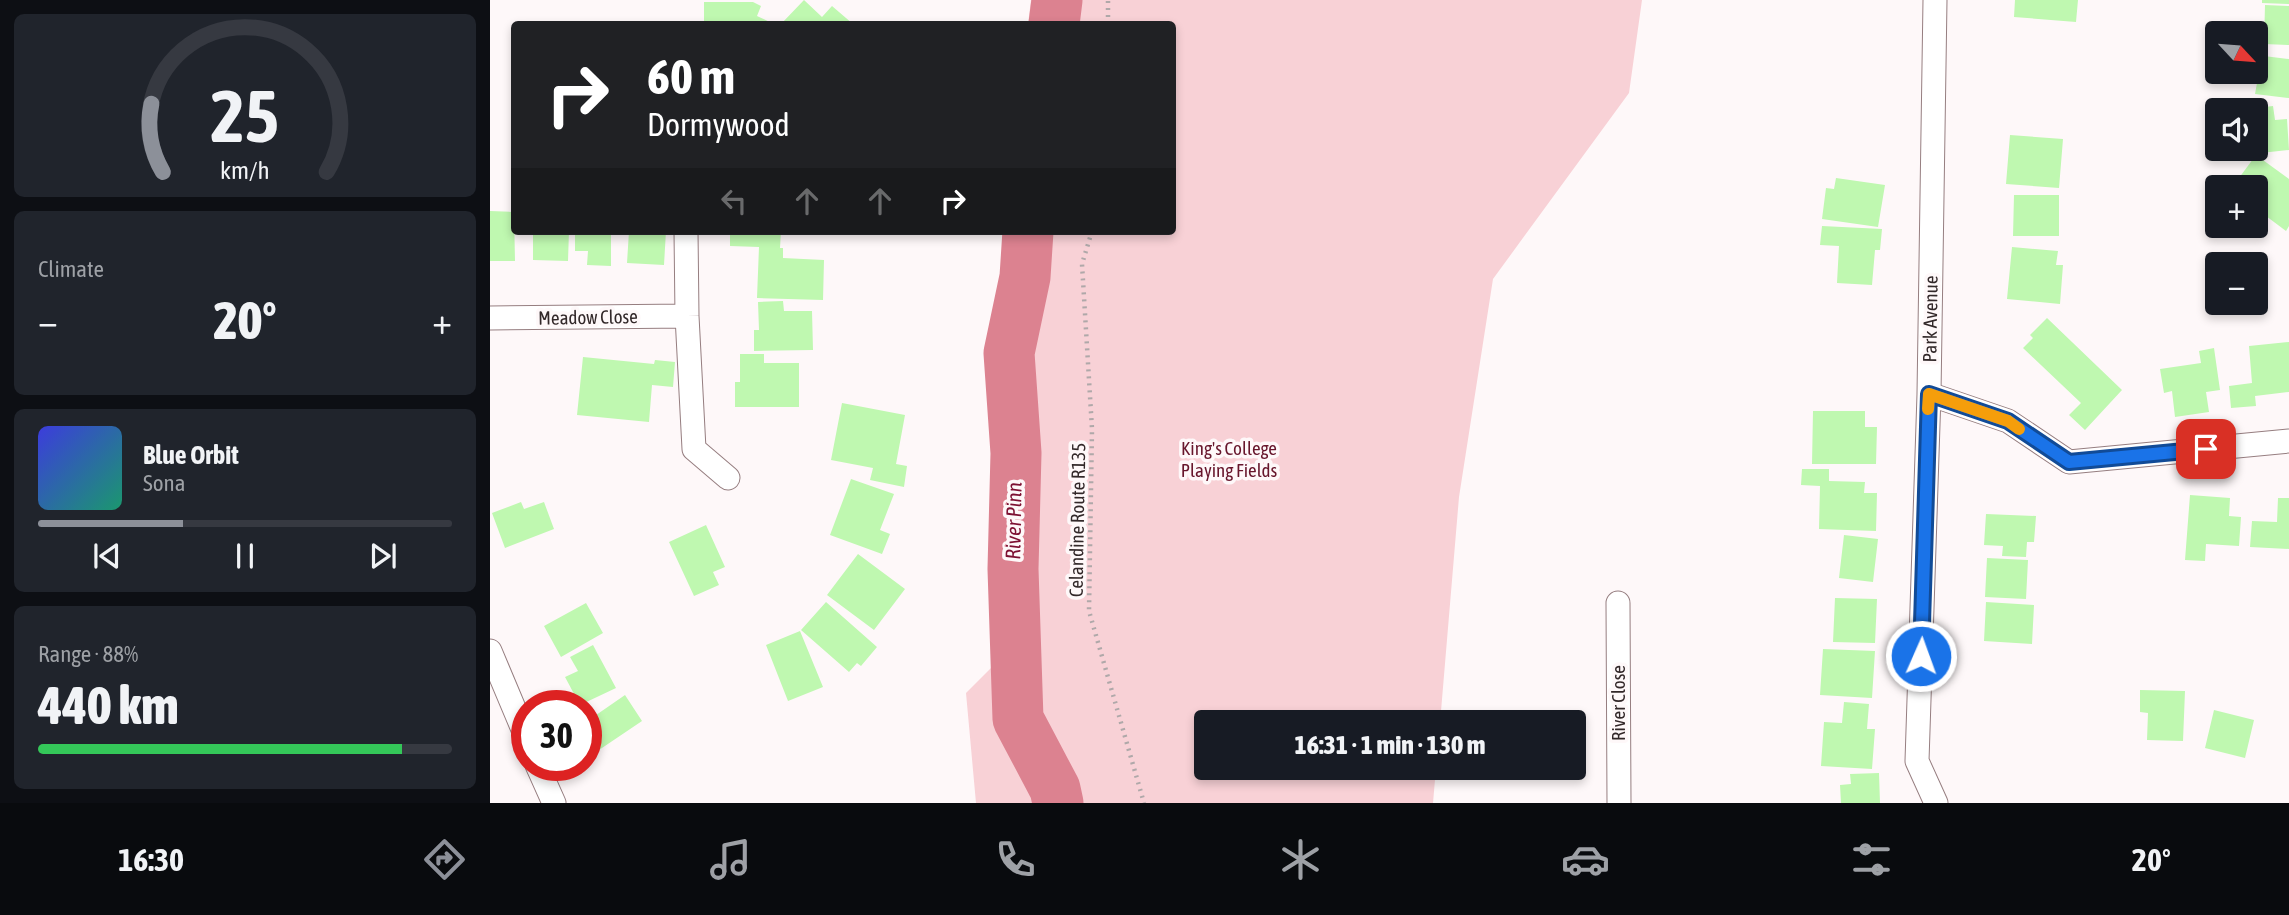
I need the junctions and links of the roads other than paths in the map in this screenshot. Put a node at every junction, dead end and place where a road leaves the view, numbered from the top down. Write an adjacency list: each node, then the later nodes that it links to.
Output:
1 (1935, 0): 5 (street, Park Avenue)
2 (686, 235): 3 (street)
3 (687, 316): 4 (street, Meadow Close); 7 (street)
4 (490, 318)
5 (1929, 394): 6 (street); 14 (street, Park Avenue)
6 (2289, 441)
7 (728, 478)
8 (1618, 603): 13 (street, River Close)
9 (490, 651): 10 (street)
10 (511, 701)
11 (544, 781): 12 (street)
12 (554, 803)
13 (1619, 803)
14 (1936, 803)

